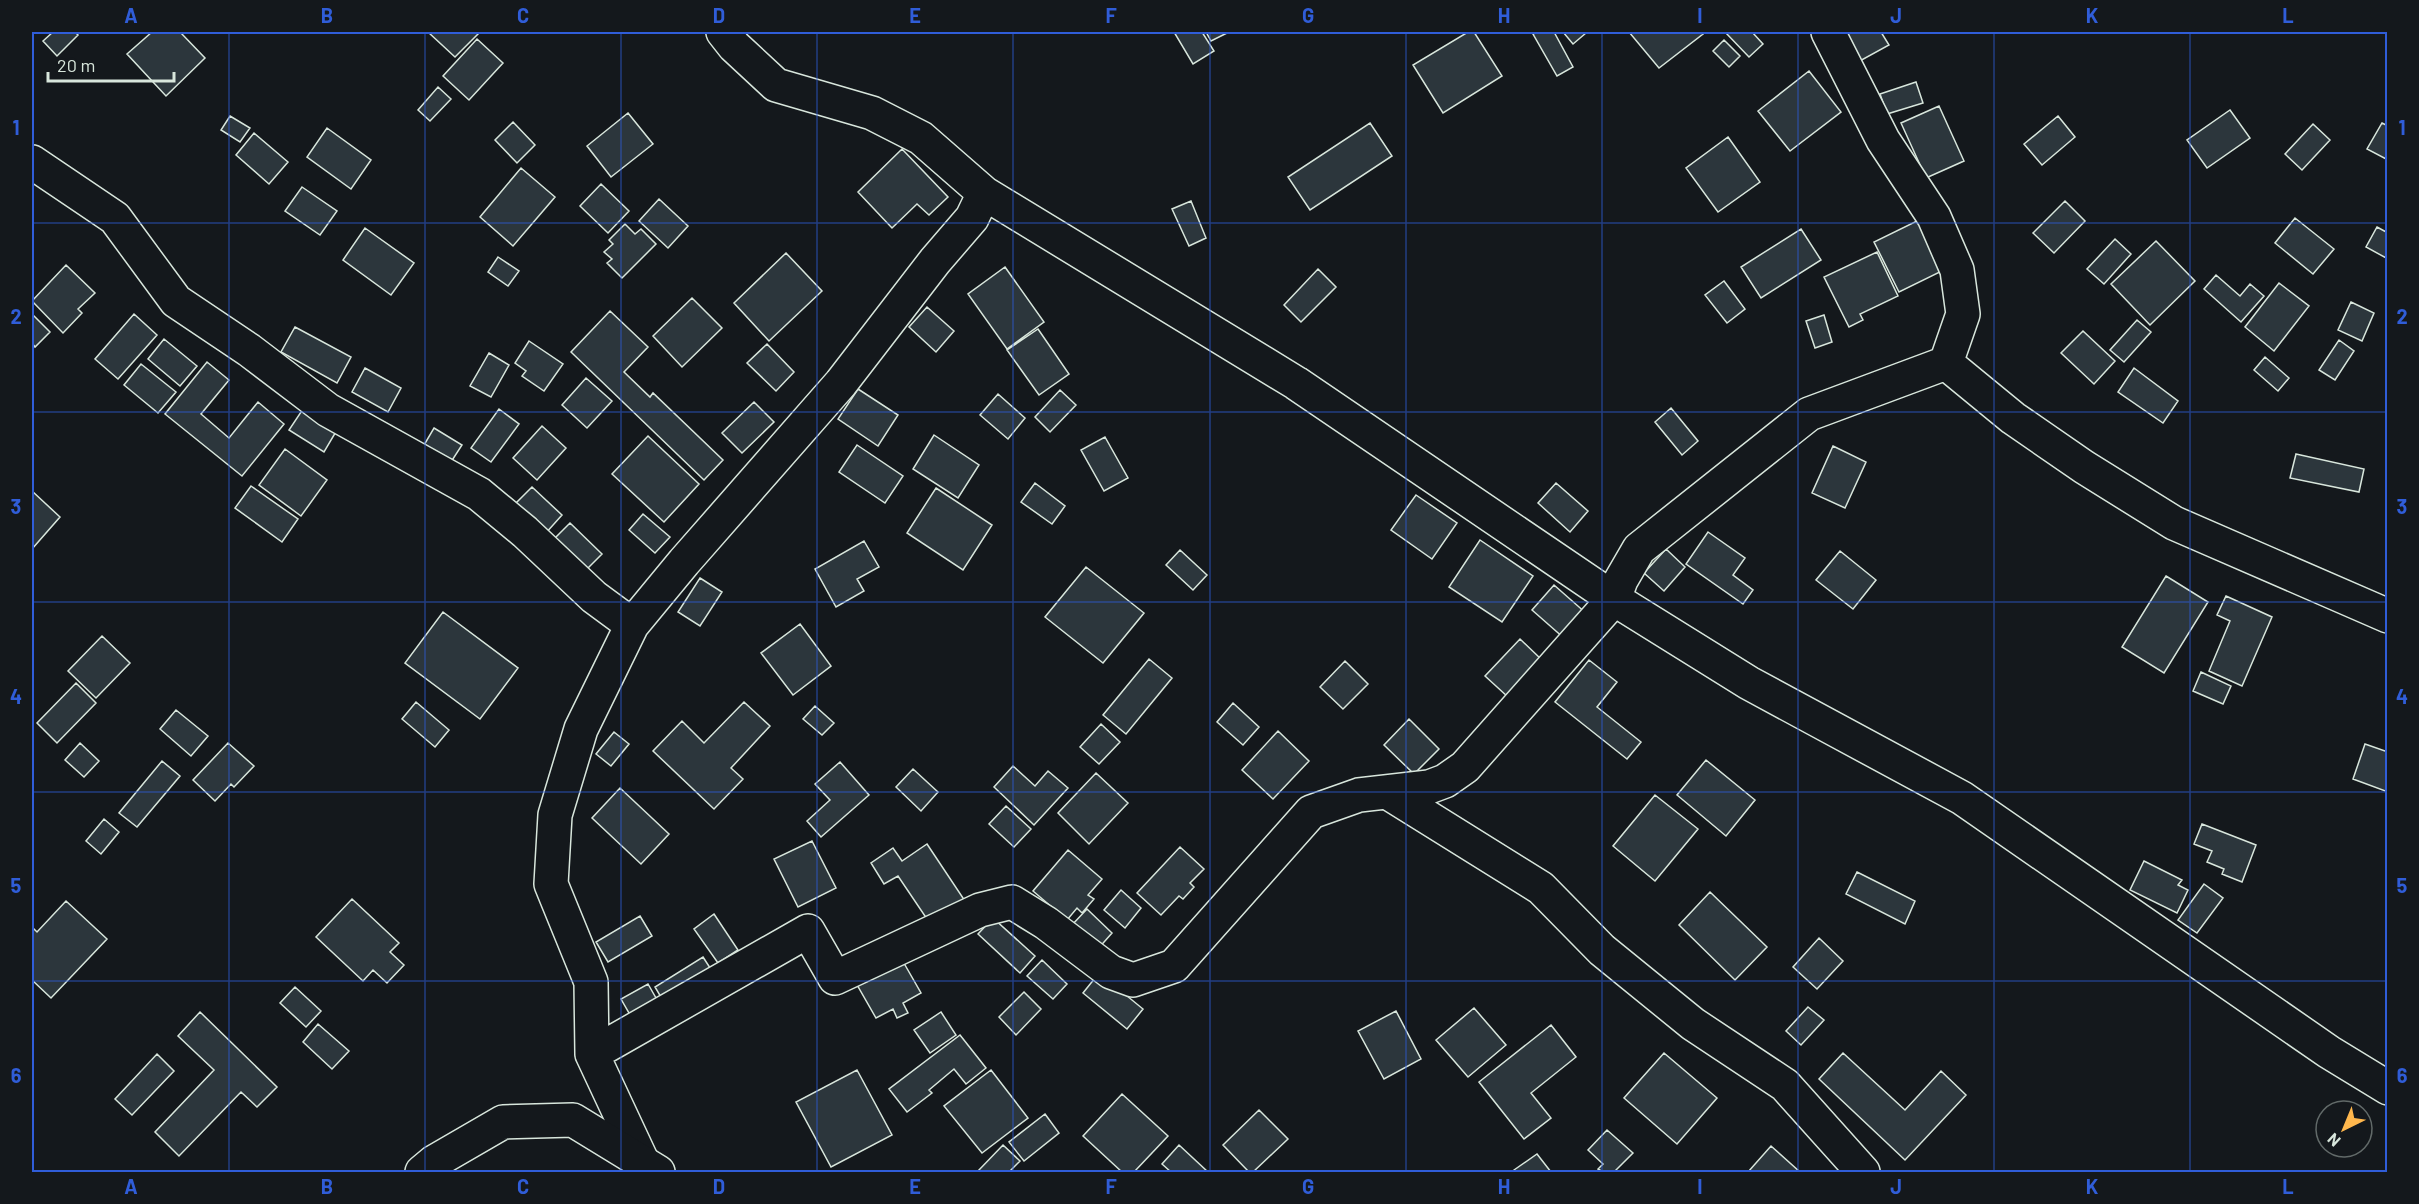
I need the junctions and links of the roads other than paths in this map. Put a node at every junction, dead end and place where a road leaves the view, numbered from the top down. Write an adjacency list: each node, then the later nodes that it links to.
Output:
1 (723, 32): 4 (street)
2 (1828, 32): 5 (street)
3 (32, 162): 8 (street)
4 (984, 193): 6 (street); 8 (street)
5 (1946, 363): 6 (street); 7 (street)
6 (1614, 599): 9 (street); 13 (street)
7 (2388, 616)
8 (632, 625): 12 (street)
9 (1445, 781): 10 (street); 11 (street)
10 (1387, 792): 11 (street); 12 (street)
11 (1435, 821): 16 (street)
12 (591, 1054): 14 (street)
13 (2388, 1088)
14 (650, 1167): 15 (street)
15 (422, 1173)
16 (1863, 1173)

